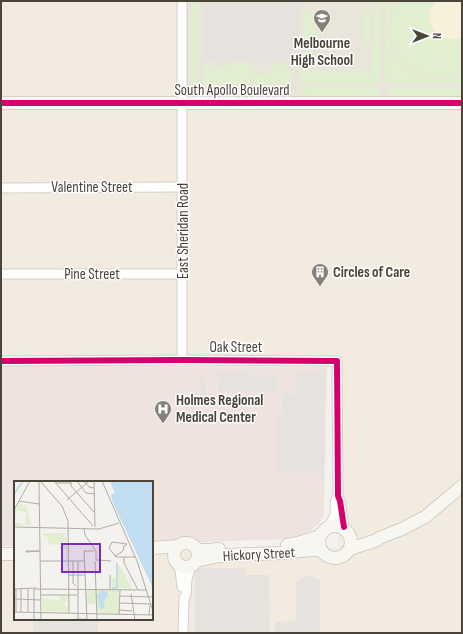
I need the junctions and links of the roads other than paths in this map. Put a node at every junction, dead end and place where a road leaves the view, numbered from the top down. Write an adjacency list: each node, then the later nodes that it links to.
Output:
1 (182, 1): 3 (street, East Sheridan Road)
2 (1, 103): 3 (street, South Apollo Boulevard)
3 (183, 103): 4 (street, South Apollo Boulevard); 5 (street, East Sheridan Road)
4 (462, 103)
5 (183, 187): 6 (street, Valentine Street); 8 (street, East Sheridan Road)
6 (1, 188)
7 (1, 274): 8 (street, Pine Street)
8 (183, 274): 9 (street, East Sheridan Road)
9 (182, 360): 10 (street, Oak Street); 12 (street, Oak Street)
10 (1, 361)
11 (462, 486): 16 (street)
12 (338, 496): 13 (street, Oak Street); 14 (street, Oak Street)
13 (328, 527): 14 (street); 15 (street)
14 (347, 530): 16 (street); 19 (street)
15 (320, 536): 20 (street); 24 (street, Hickory Street)
16 (379, 538): 19 (street)
17 (178, 546): 18 (street); 24 (street); 25 (street)
18 (153, 548)
19 (350, 549): 20 (street)
20 (322, 550): 24 (street, Hickory Street)
21 (1, 554): 22 (street)
22 (14, 554)
23 (153, 556): 25 (street)
24 (195, 559): 25 (street); 26 (street)
25 (176, 561): 26 (street)
26 (184, 598): 27 (street)
27 (183, 633)

